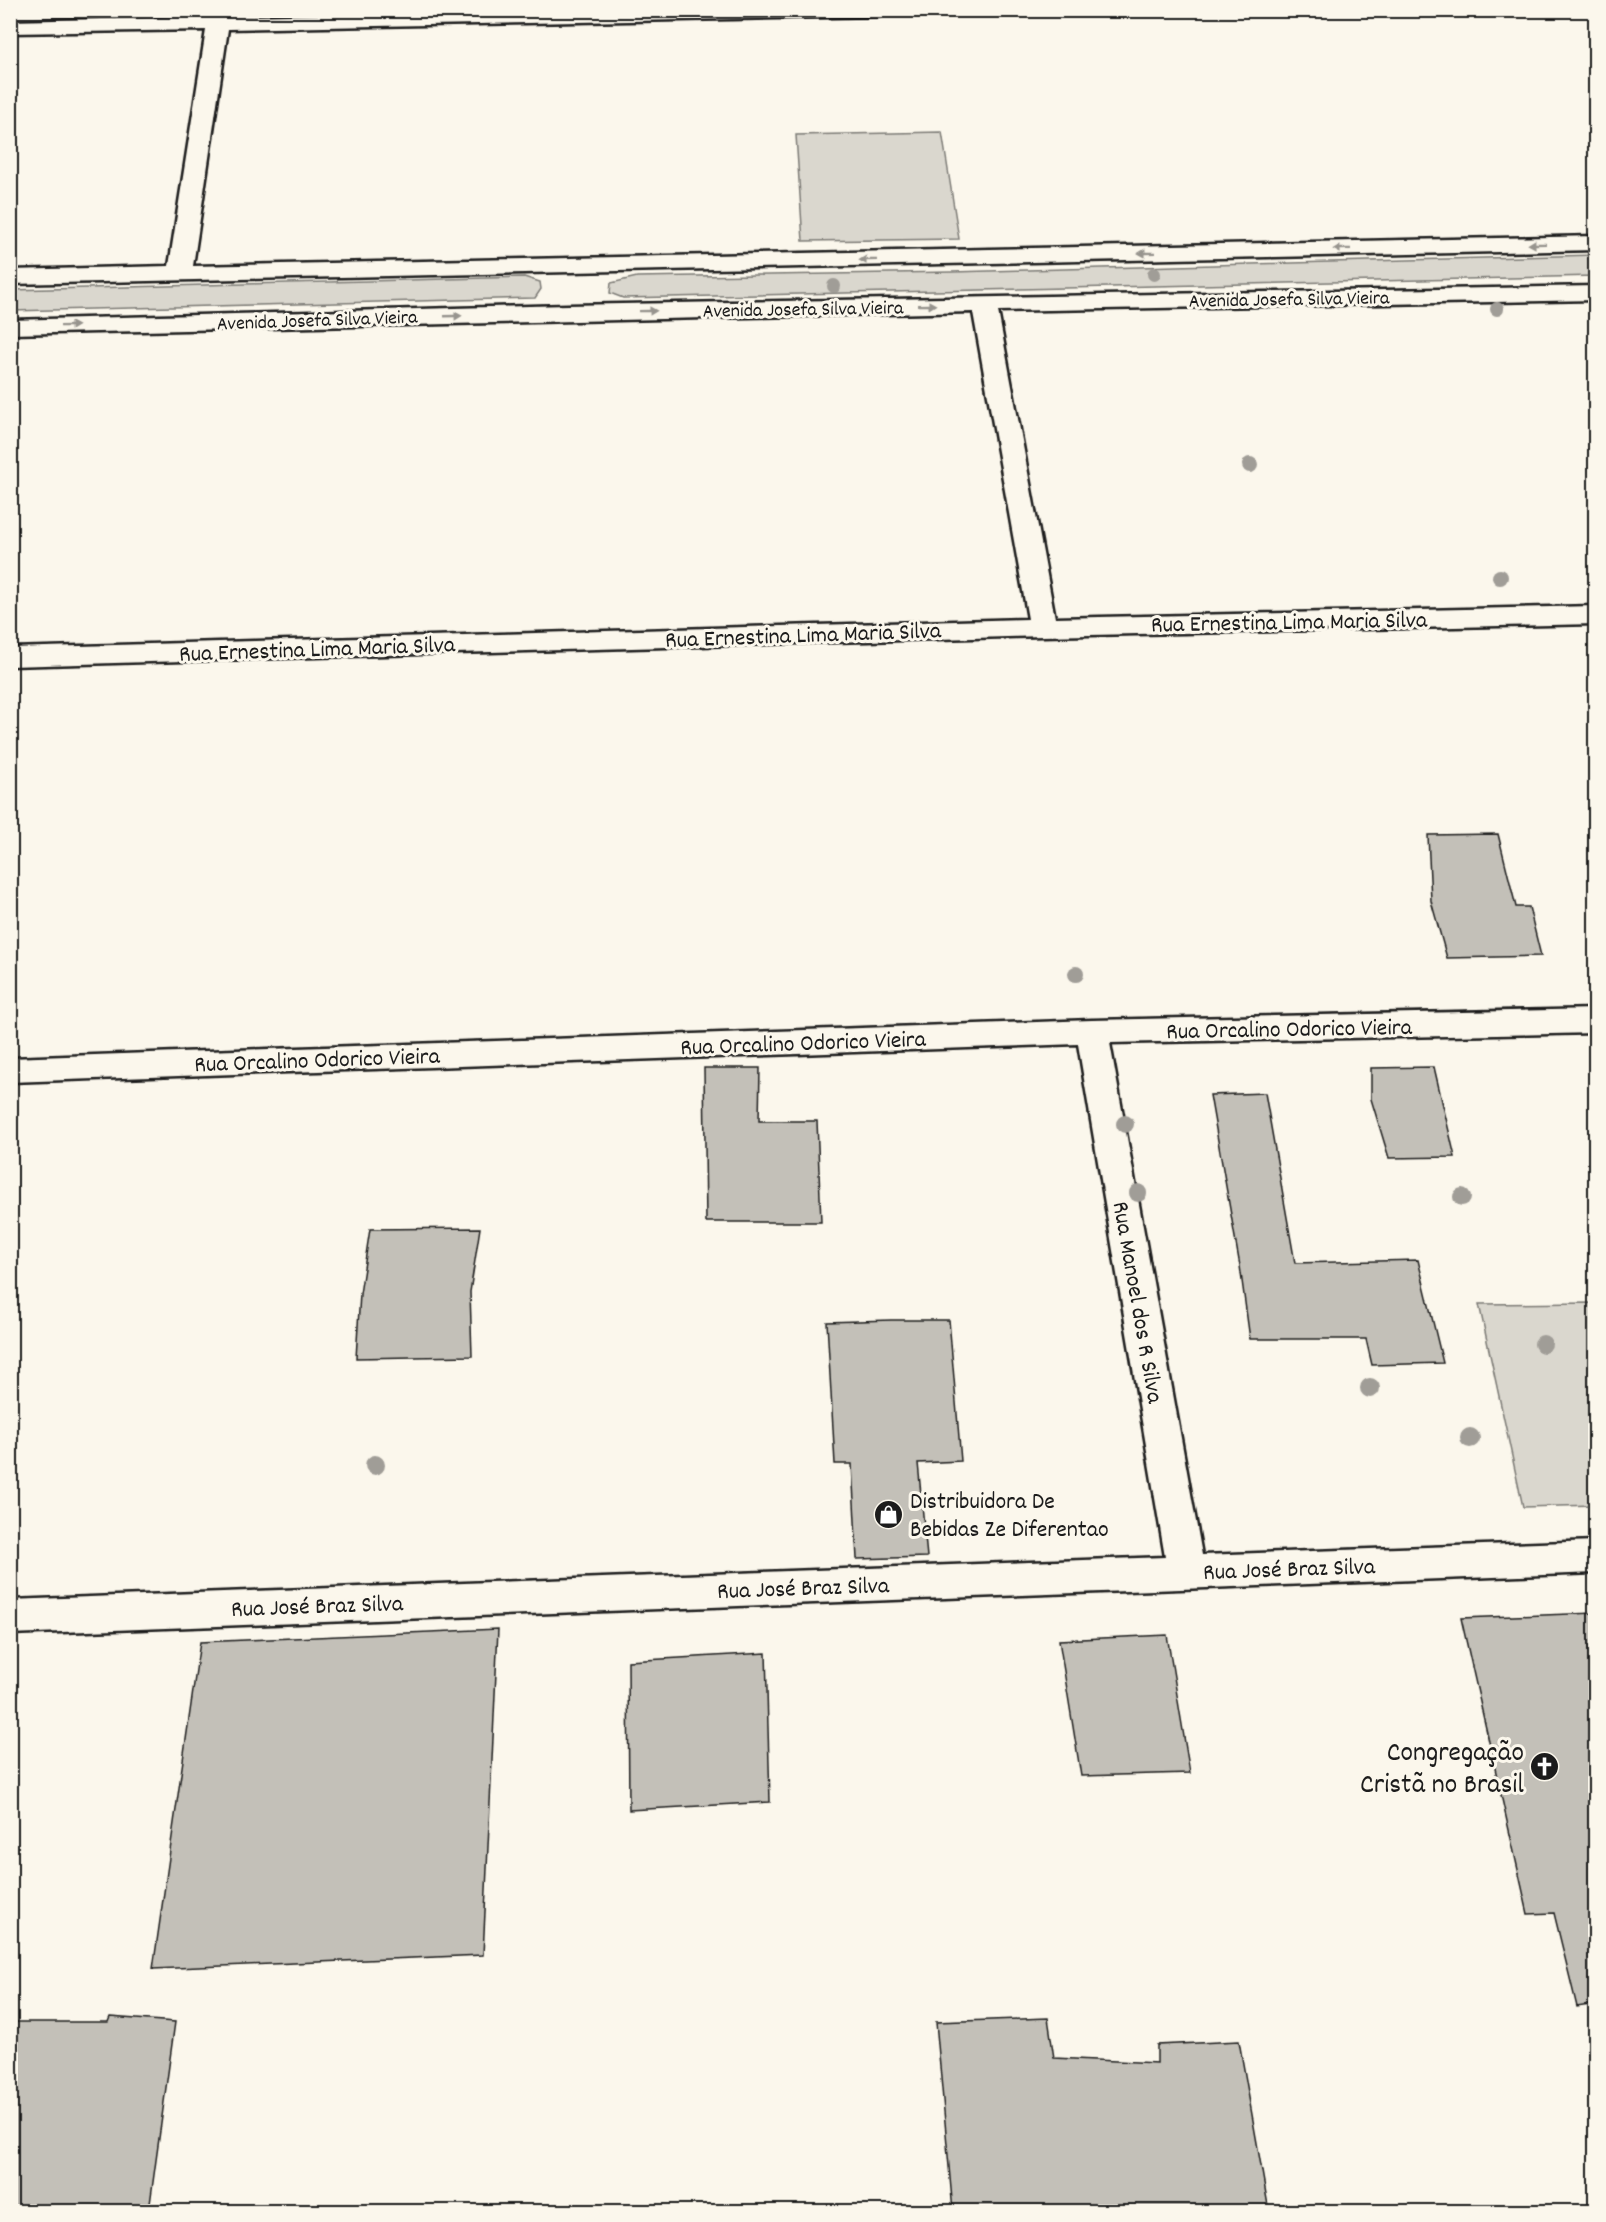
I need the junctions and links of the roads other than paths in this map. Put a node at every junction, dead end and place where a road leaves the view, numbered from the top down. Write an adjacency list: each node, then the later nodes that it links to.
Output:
1 (879, 10): 2 (street)
2 (218, 23): 3 (street); 6 (street)
3 (10, 27)
4 (1596, 243): 5 (street, Avenida Josefa Silva Vieira, one-way to 5)
5 (568, 266): 6 (street, Avenida Josefa Silva Vieira); 10 (street)
6 (180, 274): 7 (street, Avenida Josefa Silva Vieira)
7 (10, 277)
8 (1596, 293): 9 (street, Avenida Josefa Silva Vieira)
9 (984, 304): 10 (street, Avenida Josefa Silva Vieira, one-way to 9); 13 (street)
10 (568, 312): 11 (street, Avenida Josefa Silva Vieira, one-way to 10)
11 (10, 327)
12 (1596, 615): 13 (street, Rua Ernestina Lima Maria Silva)
13 (1043, 627): 14 (street, Rua Ernestina Lima Maria Silva)
14 (10, 657)
15 (1596, 1021): 16 (street, Rua Orcalino Odorico Vieira)
16 (1092, 1032): 17 (street, Rua Orcalino Odorico Vieira); 19 (street, Rua Manoel dos R Silva)
17 (10, 1070)
18 (1596, 1557): 19 (street, Rua José Braz Silva)
19 (1186, 1572): 20 (street, Rua José Braz Silva)
20 (10, 1617)

